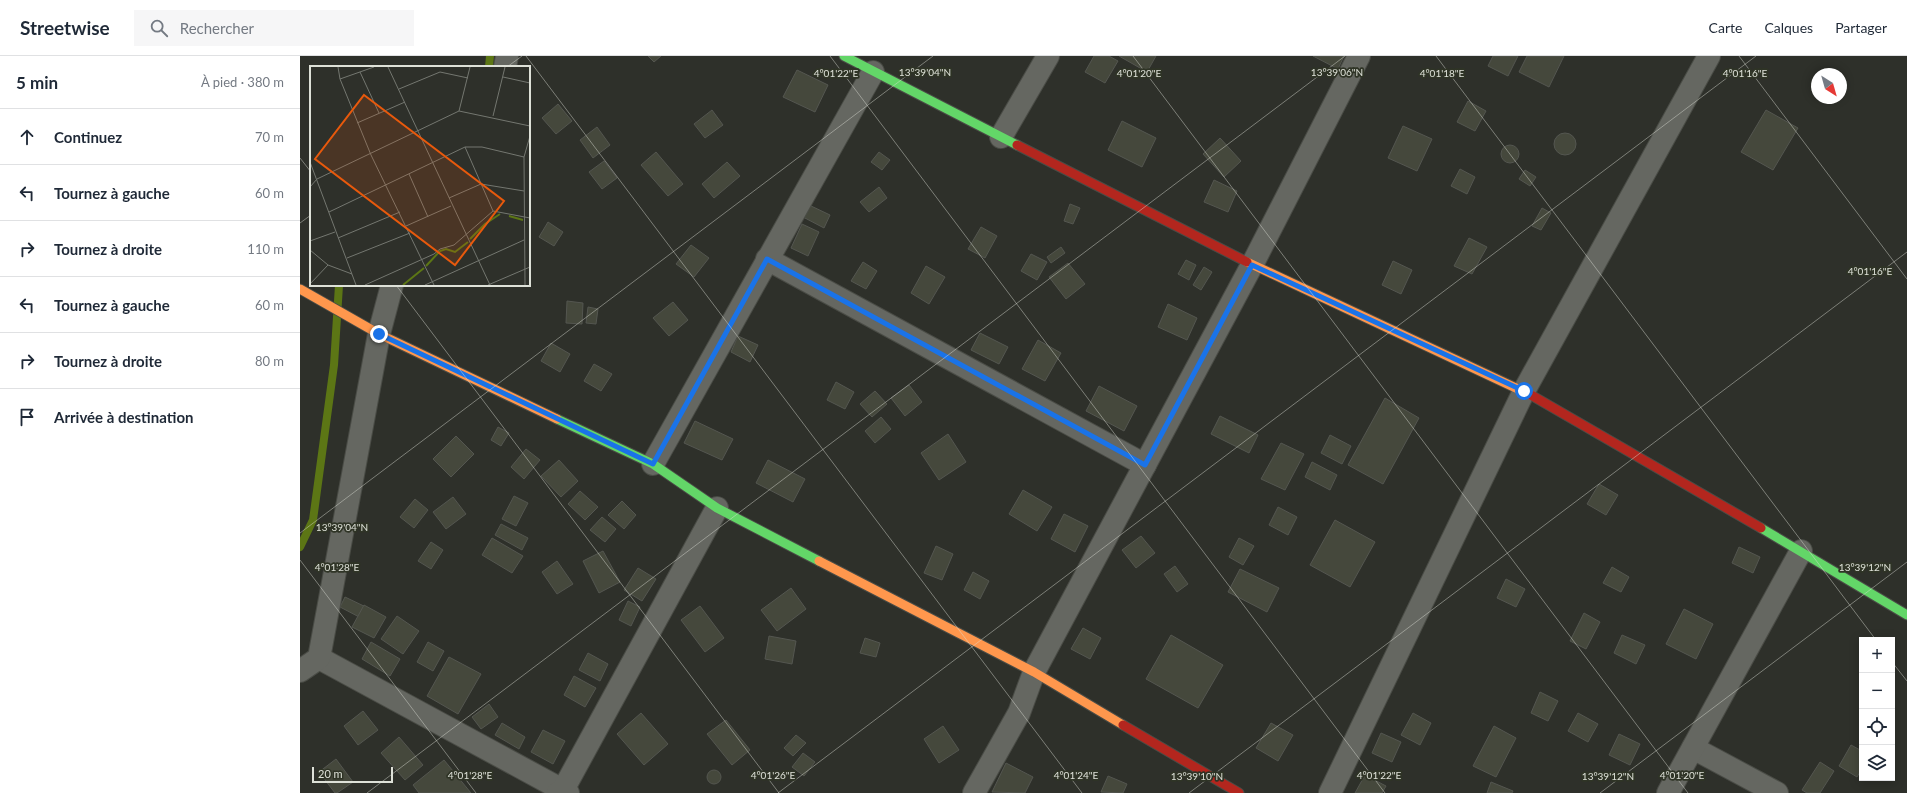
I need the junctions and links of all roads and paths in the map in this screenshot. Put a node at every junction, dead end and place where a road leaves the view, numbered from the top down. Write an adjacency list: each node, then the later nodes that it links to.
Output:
1 (507, 56): 6 (street)
2 (844, 56): 7 (street)
3 (1048, 56): 8 (street)
4 (1359, 56): 10 (street)
5 (1709, 56): 14 (street)
6 (505, 66)
7 (873, 72): 8 (street); 9 (street)
8 (1002, 137): 10 (street)
9 (767, 259): 15 (street); 16 (street)
10 (1252, 265): 14 (street); 16 (street)
11 (392, 286): 13 (street)
12 (300, 289): 13 (street)
13 (379, 334): 15 (street); 20 (street)
14 (1524, 391): 18 (street); 27 (street)
15 (653, 464): 17 (street)
16 (1145, 465): 22 (street)
17 (716, 508): 22 (street); 24 (street)
18 (1801, 551): 19 (street); 23 (street)
19 (1907, 615)
20 (319, 658): 21 (street); 24 (street)
21 (300, 671)
22 (1034, 672): 25 (street); 26 (street)
23 (1693, 748): 28 (street); 29 (street)
24 (563, 792)
25 (974, 793)
26 (1239, 793)
27 (1330, 793)
28 (1668, 793)
29 (1777, 793)

